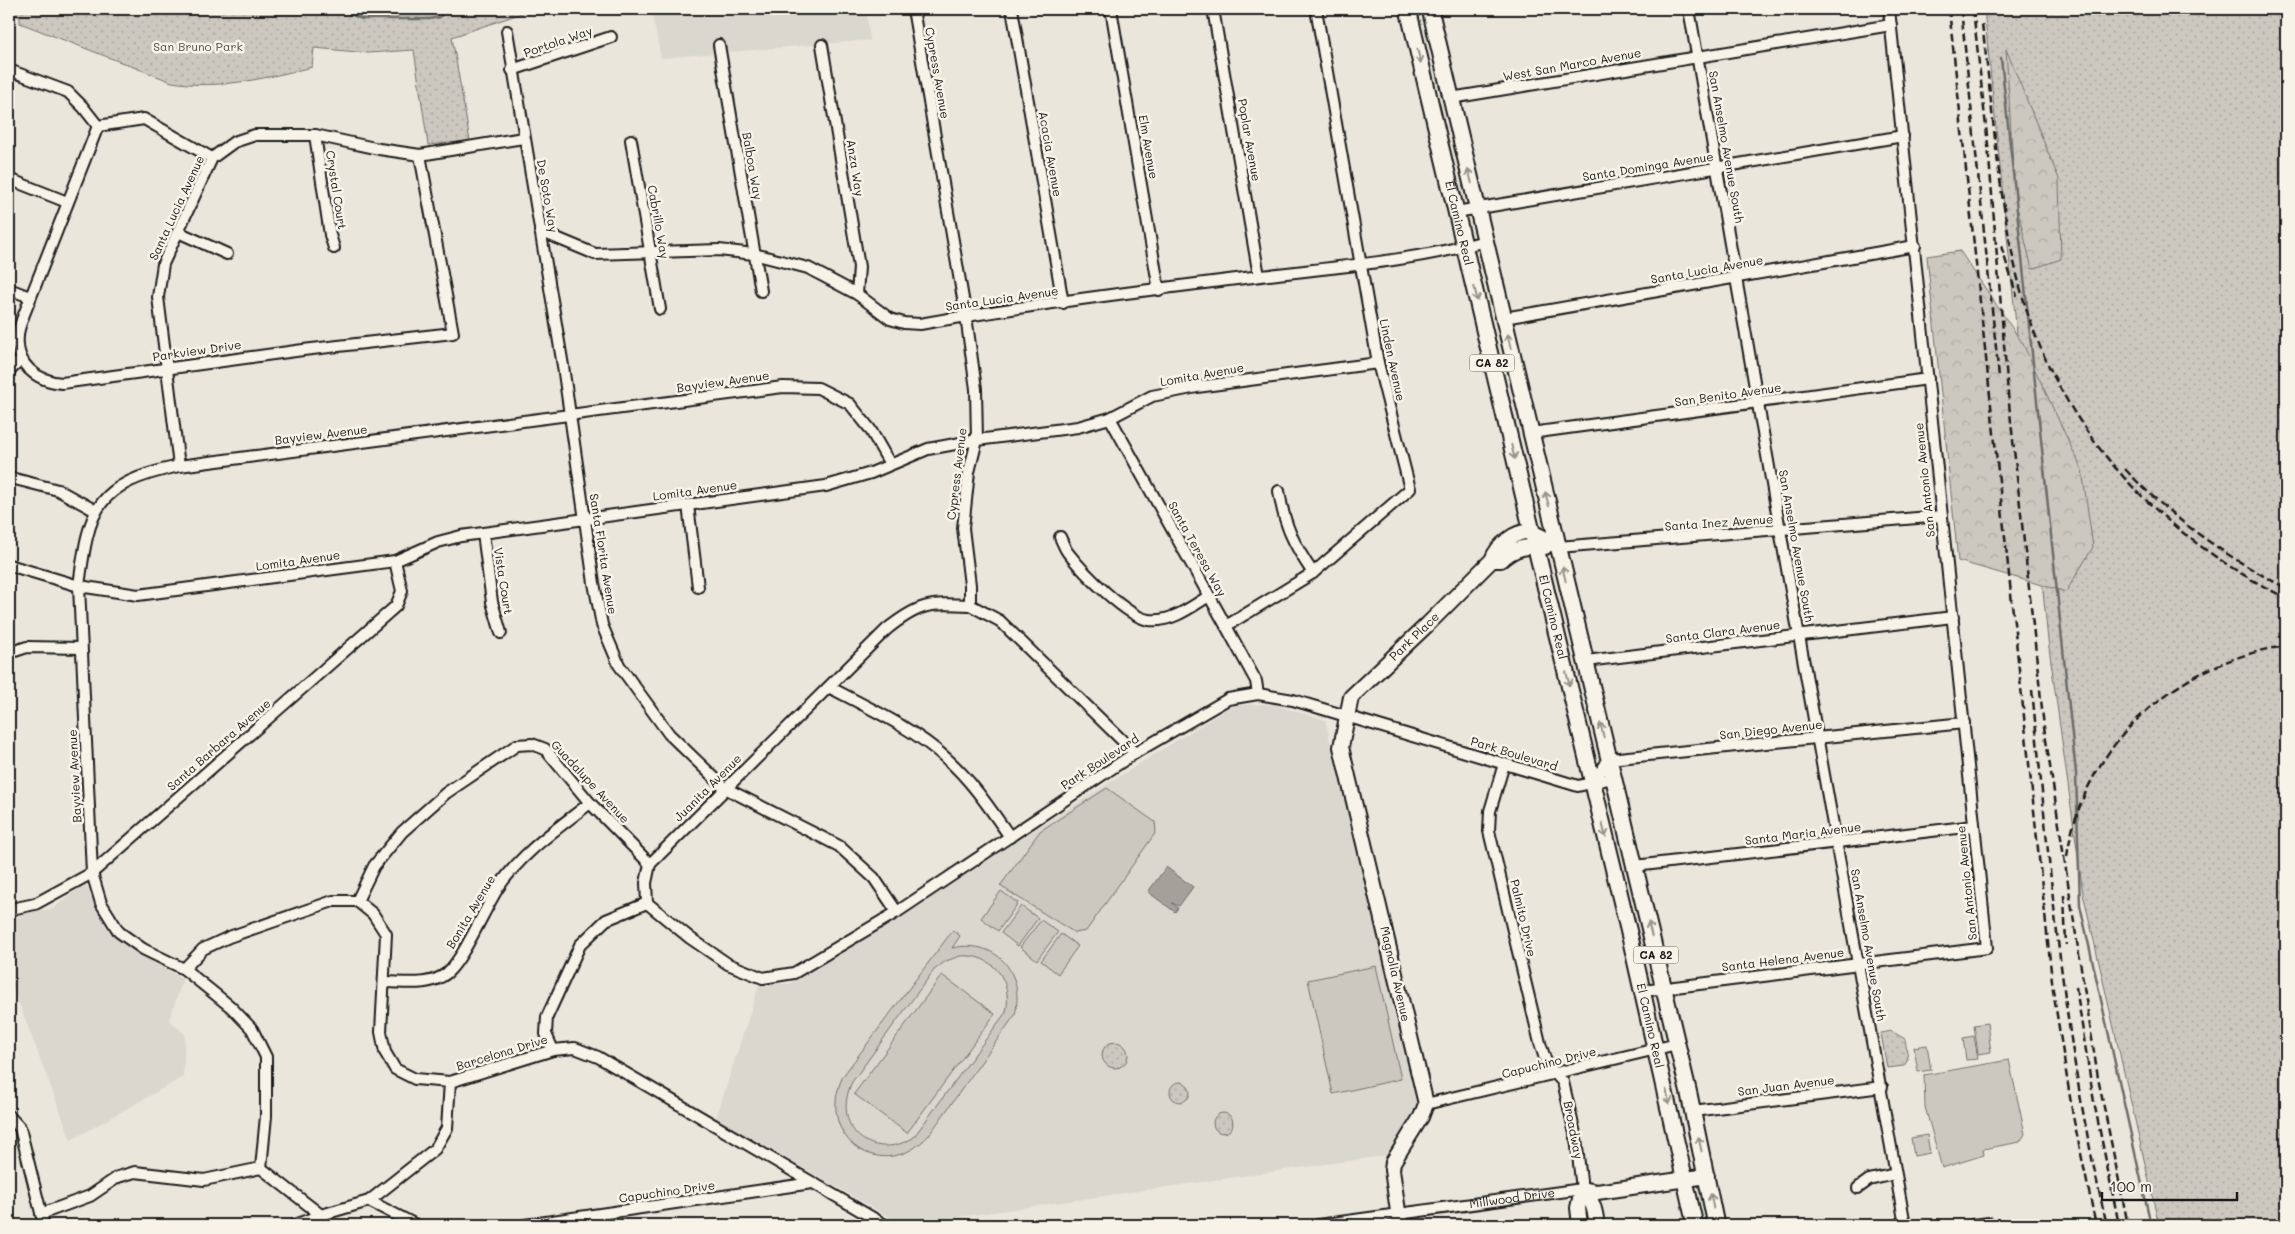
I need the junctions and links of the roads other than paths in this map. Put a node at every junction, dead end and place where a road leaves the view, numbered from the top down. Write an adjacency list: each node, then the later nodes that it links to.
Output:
1 (914, 9): 50 (street, Cypress Avenue)
2 (1012, 9): 48 (street, Acacia Avenue)
3 (1111, 9): 44 (street, Elm Avenue)
4 (1213, 9): 41 (street, Poplar Avenue)
5 (1316, 9): 40 (street, Linden Avenue)
6 (1408, 9): 30 (main road, El Camino Real / CA 82, one-way to 30)
7 (1430, 9): 18 (main road, El Camino Real / CA 82)
8 (1689, 9): 15 (street, San Anselmo Avenue South)
9 (1889, 9): 10 (street, San Antonio Avenue)
10 (1891, 25): 15 (street, West San Marco Avenue); 21 (street, San Antonio Avenue)
11 (507, 31): 17 (street, De Soto Way)
12 (611, 37): 17 (street, Portola Way)
13 (719, 45): 39 (street, Balboa Way)
14 (822, 45): 46 (street, Anza Way)
15 (1698, 56): 18 (street, West San Marco Avenue); 26 (street, San Anselmo Avenue South)
16 (9, 70): 19 (street)
17 (512, 70): 22 (street, De Soto Way)
18 (1451, 98): 29 (main road, El Camino Real / CA 82, one-way to 18)
19 (98, 126): 25 (street); 28 (street)
20 (314, 135): 24 (street, Santa Lucia Avenue); 25 (street, Santa Lucia Avenue); 36 (street, Crystal Court)
21 (1904, 136): 26 (street, Santa Dominga Avenue); 34 (street, San Antonio Avenue)
22 (523, 138): 24 (street, Santa Lucia Avenue); 31 (street, De Soto Way)
23 (631, 140): 37 (street, Cabrillo Way)
24 (420, 156): 55 (street, Parkview Drive)
25 (212, 158): 32 (street, Santa Lucia Avenue)
26 (1716, 168): 29 (street, Santa Dominga Avenue); 42 (street, San Anselmo Avenue South)
27 (9, 179): 28 (street)
28 (67, 202): 47 (street)
29 (1477, 208): 30 (street, Santa Dominga Avenue); 33 (main road, El Camino Real / CA 82)
30 (1456, 212): 35 (main road, El Camino Real / CA 82)
31 (540, 231): 37 (street, Santa Lucia Avenue); 54 (street, De Soto Way)
32 (178, 232): 38 (street); 55 (street, Santa Lucia Avenue)
33 (1485, 241): 35 (street, Santa Lucia Avenue); 51 (main road, El Camino Real / CA 82)
34 (1915, 246): 42 (street, Santa Lucia Avenue); 57 (street, San Antonio Avenue)
35 (1464, 247): 40 (street, Santa Lucia Avenue); 74 (main road, El Camino Real / CA 82, one-way to 74)
36 (334, 248)
37 (650, 253): 39 (street, Santa Lucia Avenue); 49 (street, Cabrillo Way)
38 (227, 254)
39 (754, 254): 45 (street, Balboa Way); 46 (street, Santa Lucia Avenue)
40 (1360, 264): 41 (street, Santa Lucia Avenue); 53 (street, Linden Avenue)
41 (1259, 276): 44 (street, Santa Lucia Avenue)
42 (1736, 278): 51 (street, Santa Lucia Avenue); 58 (street, San Anselmo Avenue South)
43 (9, 289): 47 (street)
44 (1159, 290): 48 (street, Santa Lucia Avenue)
45 (761, 291)
46 (857, 294): 50 (street, Santa Lucia Avenue)
47 (30, 297): 52 (street)
48 (1063, 302): 50 (street, Santa Lucia Avenue)
49 (660, 309)
50 (966, 316): 62 (street, Cypress Avenue)
51 (1504, 318): 61 (main road, El Camino Real / CA 82, one-way to 51)
52 (20, 360): 55 (street, Parkview Drive); 56 (street)
53 (1378, 363): 60 (street, Lomita Avenue); 78 (street, Linden Avenue)
54 (563, 366): 59 (street, Santa Florita Avenue)
55 (167, 368): 64 (street, Santa Lucia Avenue)
56 (9, 371)
57 (1928, 379): 58 (street, San Benito Avenue); 69 (street, San Antonio Avenue)
58 (1758, 403): 61 (street, San Benito Avenue); 71 (street, San Anselmo Avenue South)
59 (570, 415): 63 (street, Bayview Avenue); 64 (street, Bayview Avenue); 70 (street, Santa Florita Avenue)
60 (1110, 418): 62 (street, Lomita Avenue); 81 (street, Santa Teresa Way)
61 (1531, 433): 75 (main road, El Camino Real / CA 82, one-way to 61)
62 (976, 440): 63 (street, Lomita Avenue); 82 (street, Cypress Avenue)
63 (890, 464): 67 (street, Lomita Avenue)
64 (179, 466): 68 (street, Bayview Avenue)
65 (12, 478): 68 (street)
66 (1279, 491): 78 (street)
67 (688, 505): 70 (street, Lomita Avenue); 80 (street)
68 (96, 510): 79 (street, Bayview Avenue)
69 (1942, 516): 71 (street, Santa Inez Avenue); 83 (street, San Antonio Avenue)
70 (585, 518): 72 (street, Lomita Avenue); 100 (street, Santa Florita Avenue)
71 (1780, 530): 75 (street, Santa Inez Avenue); 86 (street, San Anselmo Avenue South)
72 (483, 533): 76 (street, Lomita Avenue); 85 (street, Vista Court)
73 (1060, 537): 81 (street)
74 (1534, 539): 75 (main road); 92 (main road, Park Place); 99 (main road, El Camino Real / CA 82, one-way to 99)
75 (1558, 547): 89 (main road, El Camino Real / CA 82, one-way to 75)
76 (395, 561): 79 (street, Lomita Avenue); 107 (street, Santa Barbara Avenue)
77 (9, 565): 79 (street, Lomita Avenue)
78 (1313, 574): 84 (street, Linden Avenue)
79 (79, 586): 87 (street, Bayview Avenue)
80 (698, 587)
81 (1209, 596): 84 (street, Santa Teresa Way)
82 (970, 605): 90 (street, Juanita Avenue); 95 (street)
83 (1953, 617): 86 (street, Santa Clara Avenue); 93 (street, San Antonio Avenue)
84 (1226, 626): 91 (street, Santa Teresa Way)
85 (501, 633)
86 (1799, 635): 89 (street, Santa Clara Avenue); 94 (street, San Anselmo Avenue South)
87 (81, 648): 88 (street); 107 (street, Bayview Avenue)
88 (9, 653)
89 (1586, 661): 96 (main road, El Camino Real / CA 82, one-way to 89)
90 (829, 687): 100 (street, Juanita Avenue); 103 (street)
91 (1258, 694): 92 (street, Park Boulevard); 95 (street, Park Boulevard)
92 (1346, 716): 97 (street, Park Boulevard); 124 (main road, Magnolia Avenue)
93 (1964, 724): 94 (street, San Diego Avenue); 102 (street, San Antonio Avenue)
94 (1818, 738): 96 (street, San Diego Avenue); 104 (street, San Anselmo Avenue South)
95 (1135, 752): 103 (street, Park Boulevard)
96 (1609, 759): 98 (main road, El Camino Real / CA 82); 99 (street)
97 (1504, 764): 99 (street, Park Boulevard); 121 (street, Palmito Drive)
98 (1614, 778): 99 (street, Park Boulevard); 106 (main road, El Camino Real / CA 82)
99 (1593, 783): 117 (main road, El Camino Real / CA 82, one-way to 117)
100 (725, 788): 105 (street, Juanita Avenue); 111 (street, Santa Florita Avenue)
101 (590, 803): 105 (street, Guadalupe Avenue); 108 (street, Guadalupe Avenue); 115 (street, Bonita Avenue)
102 (1974, 826): 104 (street, Santa Maria Avenue); 112 (street, San Antonio Avenue)
103 (1010, 837): 111 (street, Park Boulevard)
104 (1837, 842): 106 (street, Santa Maria Avenue); 113 (street, San Anselmo Avenue South)
105 (650, 864): 109 (street)
106 (1635, 866): 116 (main road, El Camino Real / CA 82, one-way to 106)
107 (92, 873): 110 (street, Santa Barbara Avenue); 114 (street, Bayview Avenue)
108 (357, 901): 114 (street); 115 (street, Barcelona Drive)
109 (648, 903): 111 (street, Park Boulevard); 119 (street)
110 (9, 912)
111 (897, 912)
112 (1987, 948): 113 (street, Santa Helena Avenue)
113 (1857, 964): 116 (street, Santa Helena Avenue); 123 (street, San Anselmo Avenue South)
114 (184, 969): 127 (street, Bayview Avenue)
115 (384, 982): 122 (street, Barcelona Drive)
116 (1664, 988): 117 (street, Santa Helena Avenue); 118 (main road, El Camino Real / CA 82)
117 (1642, 991): 120 (main road, El Camino Real / CA 82)
118 (1677, 1044): 120 (street, Capuchino Drive); 125 (main road, El Camino Real / CA 82)
119 (553, 1050): 122 (street, Barcelona Drive); 131 (street, Barcelona Drive)
120 (1656, 1050): 121 (street, Capuchino Drive); 130 (main road, El Camino Real / CA 82, one-way to 130)
121 (1555, 1074): 124 (street, Capuchino Drive); 133 (street, Broadway)
122 (450, 1082): 134 (street)
123 (1882, 1087): 125 (street, San Juan Avenue); 128 (street, San Anselmo Avenue South)
124 (1426, 1104): 137 (main road)
125 (1693, 1111): 129 (main road, El Camino Real / CA 82, one-way to 125)
126 (9, 1116): 135 (street)
127 (261, 1168): 135 (street); 136 (street)
128 (1895, 1174): 132 (street); 148 (street, San Anselmo Avenue South)
129 (1707, 1176): 130 (main road, Millwood Drive); 147 (main road, El Camino Real / CA 82, one-way to 129)
130 (1686, 1180): 133 (main road, Millwood Drive); 146 (main road, El Camino Real / CA 82)
131 (812, 1183): 141 (street, Capuchino Drive); 142 (street, Barcelona Drive)
132 (1858, 1188)
133 (1582, 1189): 137 (street, Millwood Drive); 144 (main road, Broadway); 145 (main road, Broadway)
134 (369, 1201): 136 (street); 140 (street)
135 (41, 1214): 138 (street)
136 (321, 1215): 139 (street)
137 (1399, 1219): 143 (street, Millwood Drive)
138 (44, 1225)
139 (295, 1225)
140 (416, 1225)
141 (525, 1225)
142 (884, 1225)
143 (1318, 1225)
144 (1580, 1225)
145 (1597, 1225)
146 (1695, 1225)
147 (1716, 1225)
148 (1905, 1225)
149 (1973, 1225): 150 (street)
150 (1991, 1225)

